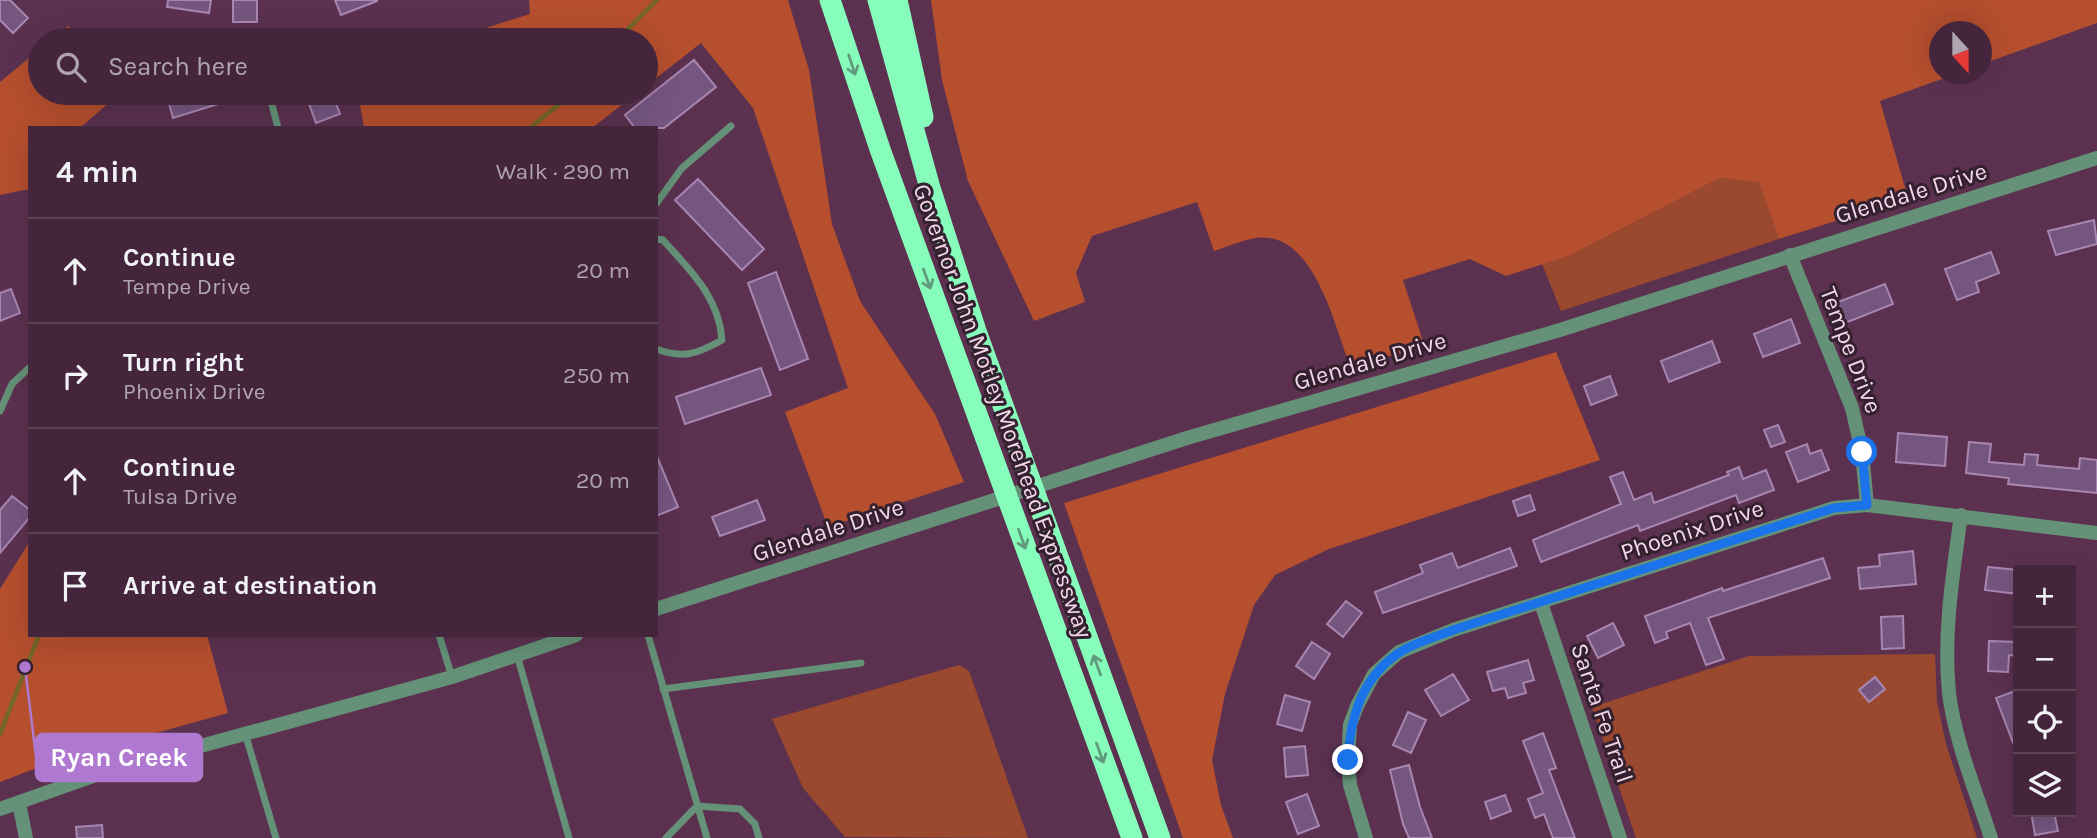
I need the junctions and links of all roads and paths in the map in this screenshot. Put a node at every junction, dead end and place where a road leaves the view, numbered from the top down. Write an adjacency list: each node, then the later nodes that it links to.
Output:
1 (830, 0): 37 (highway, Governor John Motley Morehead Expressway, one-way to 37)
2 (878, 0): 8 (highway, Governor John Motley Morehead Expressway)
3 (897, 0): 8 (highway)
4 (272, 105): 5 (lane)
5 (277, 126)
6 (731, 126): 9 (lane)
7 (2097, 158): 11 (street, Glendale Drive)
8 (930, 188): 38 (highway, Governor John Motley Morehead Expressway, one-way to 8)
9 (658, 201)
10 (658, 239): 12 (lane)
11 (1790, 255): 15 (street, Tempe Drive); 19 (street, Glendale Drive)
12 (658, 350)
13 (28, 369): 14 (lane)
14 (0, 411)
15 (1867, 505): 16 (street, Phoenix Drive); 18 (street, Phoenix Drive)
16 (1961, 515): 17 (street, Phoenix Drive); 41 (street)
17 (2097, 533)
18 (1541, 603): 39 (street, Phoenix Drive); 40 (street, Santa Fe Trail)
19 (658, 608)
20 (440, 637): 25 (lane)
21 (570, 637): 23 (street)
22 (649, 637): 26 (lane)
23 (517, 656): 25 (street); 33 (lane)
24 (861, 663): 26 (lane)
25 (452, 677): 27 (street)
26 (663, 689): 29 (lane)
27 (245, 733): 28 (street); 32 (lane)
28 (19, 803): 30 (street); 31 (street)
29 (697, 806): 34 (lane); 35 (lane); 36 (lane)
30 (0, 809)
31 (26, 838)
32 (276, 838)
33 (569, 838)
34 (666, 838)
35 (707, 838)
36 (759, 838)
37 (1132, 838)
38 (1160, 838)
39 (1366, 838)
40 (1620, 838)
41 (1991, 838)

